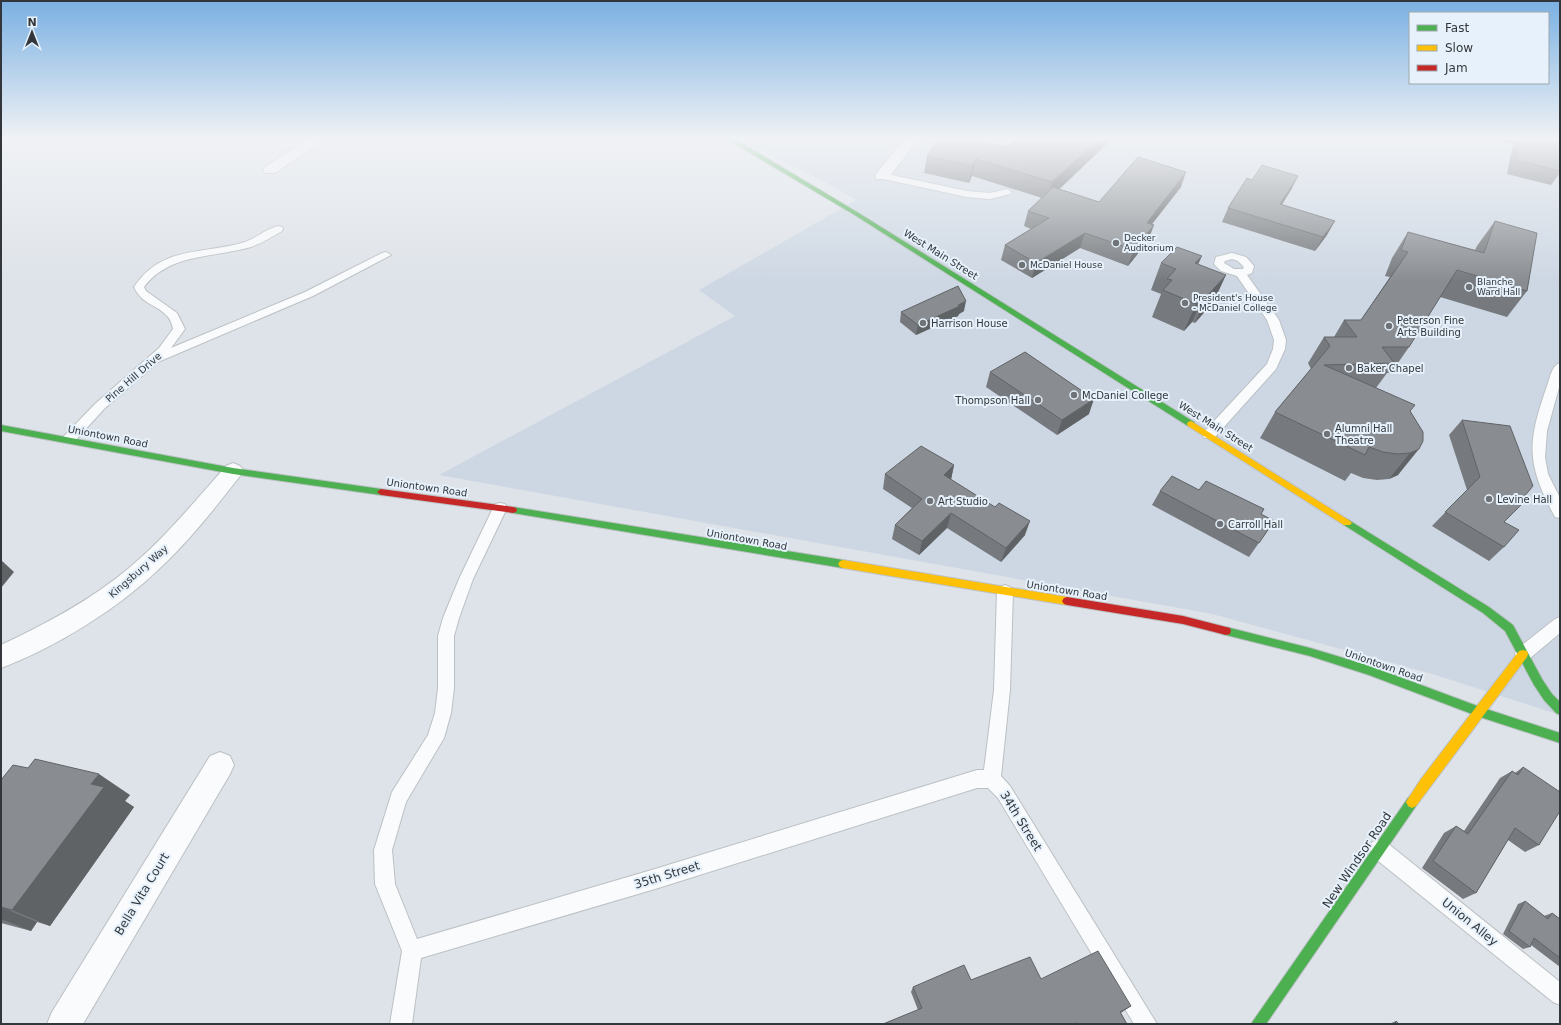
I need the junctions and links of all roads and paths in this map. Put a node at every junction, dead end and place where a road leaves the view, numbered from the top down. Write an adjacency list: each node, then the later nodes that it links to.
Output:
1 (808, 186): 10 (street, West Main Street)
2 (928, 186): 3 (lane)
3 (1007, 192)
4 (278, 229): 7 (lane, Pine Hill Drive)
5 (386, 255): 7 (lane)
6 (1240, 273): 10 (lane)
7 (148, 365): 11 (lane, Pine Hill Drive)
8 (1560, 367): 14 (lane)
9 (1, 428): 11 (street, Uniontown Road)
10 (1210, 435): 17 (street, West Main Street)
11 (68, 439): 12 (street, Uniontown Road)
12 (233, 471): 13 (street, Uniontown Road); 18 (street, Kingsbury Way)
13 (500, 508): 15 (street, Uniontown Road); 25 (lane)
14 (1560, 513)
15 (1005, 591): 20 (street, Uniontown Road); 23 (lane)
16 (1560, 624): 17 (lane)
17 (1522, 654): 19 (street, West Main Street); 20 (street)
18 (1, 657)
19 (1560, 710)
20 (1480, 712): 21 (street); 24 (street, New Windsor Road)
21 (1560, 738)
22 (220, 765): 27 (street, Bella Vita Court)
23 (992, 780): 25 (lane, 35th Street); 29 (lane, 34th Street)
24 (1379, 848): 26 (lane, Union Alley); 30 (street, New Windsor Road)
25 (412, 951): 28 (lane)
26 (1560, 995)
27 (64, 1024)
28 (401, 1024)
29 (1146, 1024)
30 (1258, 1024)

